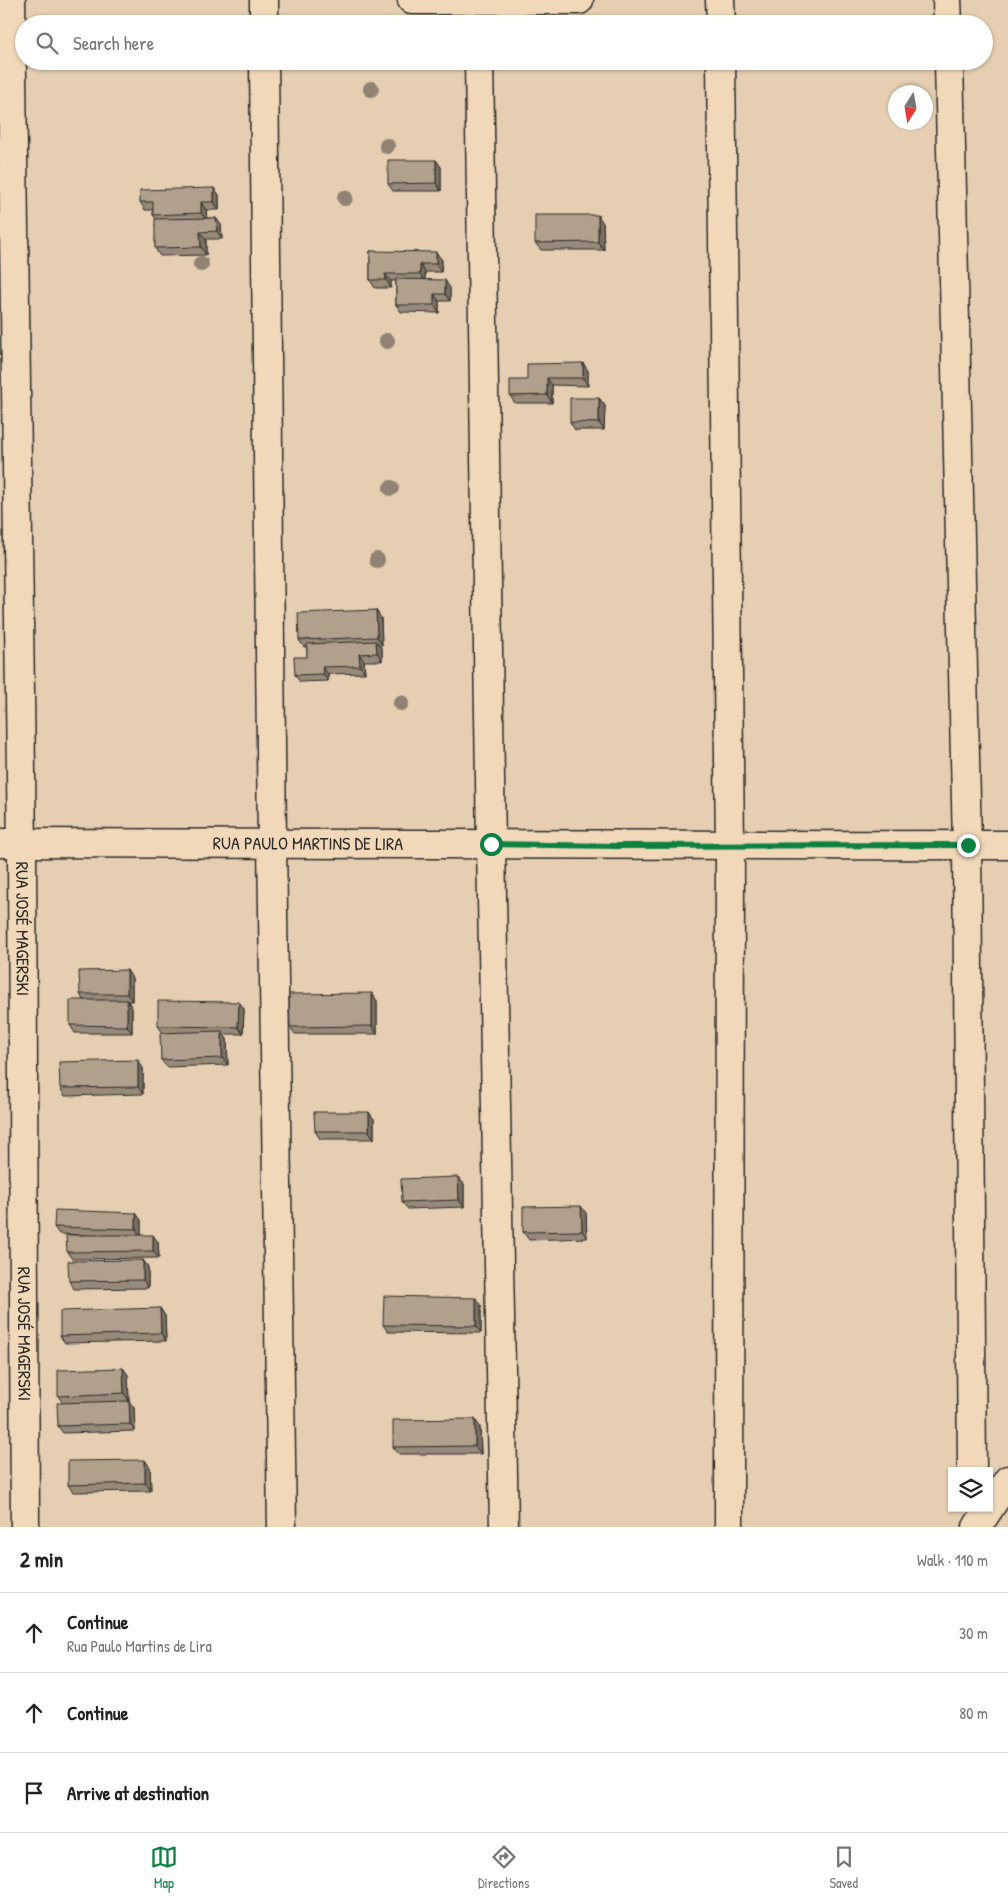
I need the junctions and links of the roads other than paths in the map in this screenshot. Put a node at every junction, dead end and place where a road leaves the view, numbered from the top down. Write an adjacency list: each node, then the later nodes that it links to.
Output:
1 (11, 0): 15 (street, RUA JOSÉ MAGERSKI)
2 (264, 0): 8 (street)
3 (412, 0): 7 (street)
4 (579, 0): 7 (street)
5 (720, 0): 9 (street)
6 (947, 0): 10 (street)
7 (478, 8)
8 (264, 15)
9 (721, 15)
10 (948, 15)
11 (264, 70): 16 (street)
12 (479, 70): 17 (street)
13 (721, 70): 20 (street)
14 (949, 70): 18 (street)
15 (10, 843): 16 (street, RUA PAULO MARTINS DE LIRA); 24 (street, RUA JOSÉ MAGERSKI)
16 (272, 843): 17 (street, RUA PAULO MARTINS DE LIRA); 25 (street)
17 (491, 844): 20 (street, RUA PAULO MARTINS DE LIRA); 26 (street)
18 (968, 845): 19 (street, RUA PAULO MARTINS DE LIRA); 20 (street, RUA PAULO MARTINS DE LIRA); 21 (street)
19 (1008, 845)
20 (730, 846): 27 (street)
21 (972, 1467)
22 (1008, 1480): 29 (street)
23 (972, 1512): 28 (street)
24 (25, 1527)
25 (282, 1527)
26 (504, 1527)
27 (729, 1527)
28 (973, 1527)
29 (977, 1527)

